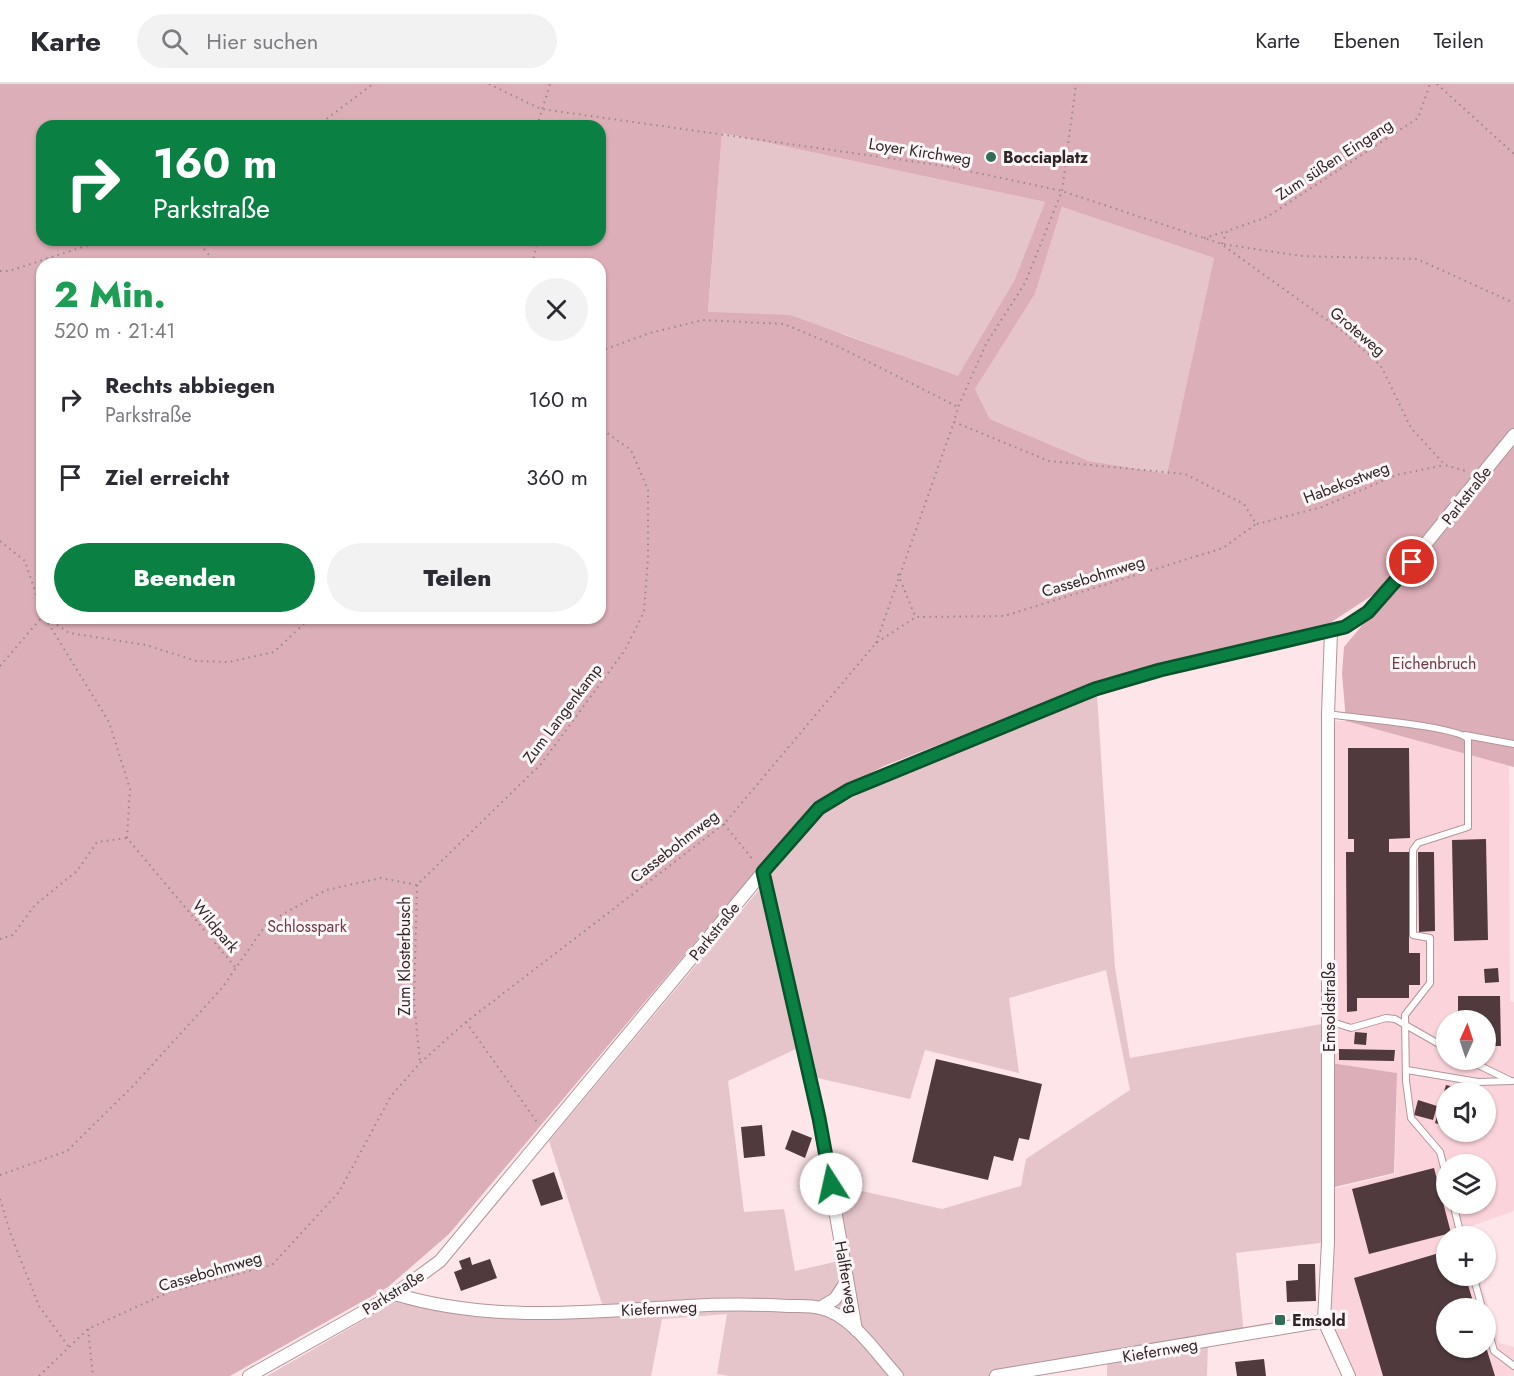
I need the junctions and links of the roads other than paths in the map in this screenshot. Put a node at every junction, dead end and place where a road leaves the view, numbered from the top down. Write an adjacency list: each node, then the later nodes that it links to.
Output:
1 (1514, 435): 2 (street, Parkstraße)
2 (1331, 632): 3 (street, Emsoldstraße); 6 (street, Parkstraße)
3 (1328, 714): 4 (lane); 7 (street, Emsoldstraße)
4 (1464, 735): 5 (lane); 8 (lane)
5 (1514, 744)
6 (763, 872): 14 (street, Halfterweg); 15 (street, Parkstraße)
7 (1329, 1021): 8 (lane); 17 (street, Emsoldstraße)
8 (1405, 1026): 9 (lane); 11 (lane)
9 (1436, 1043)
10 (1488, 1070): 12 (lane)
11 (1407, 1071): 12 (lane); 13 (lane)
12 (1513, 1082)
13 (1441, 1154)
14 (847, 1281): 16 (street); 18 (street, Halfterweg)
15 (395, 1294): 16 (street, Kiefernweg); 21 (street, Parkstraße)
16 (820, 1308): 18 (street, Kiefernweg)
17 (1324, 1321): 23 (street, Kiefernweg); 24 (street, Emsoldstraße)
18 (856, 1330): 22 (street, Kiefernweg)
19 (1496, 1352): 20 (lane)
20 (1514, 1366)
21 (249, 1376)
22 (897, 1376)
23 (996, 1376)
24 (1349, 1376)

